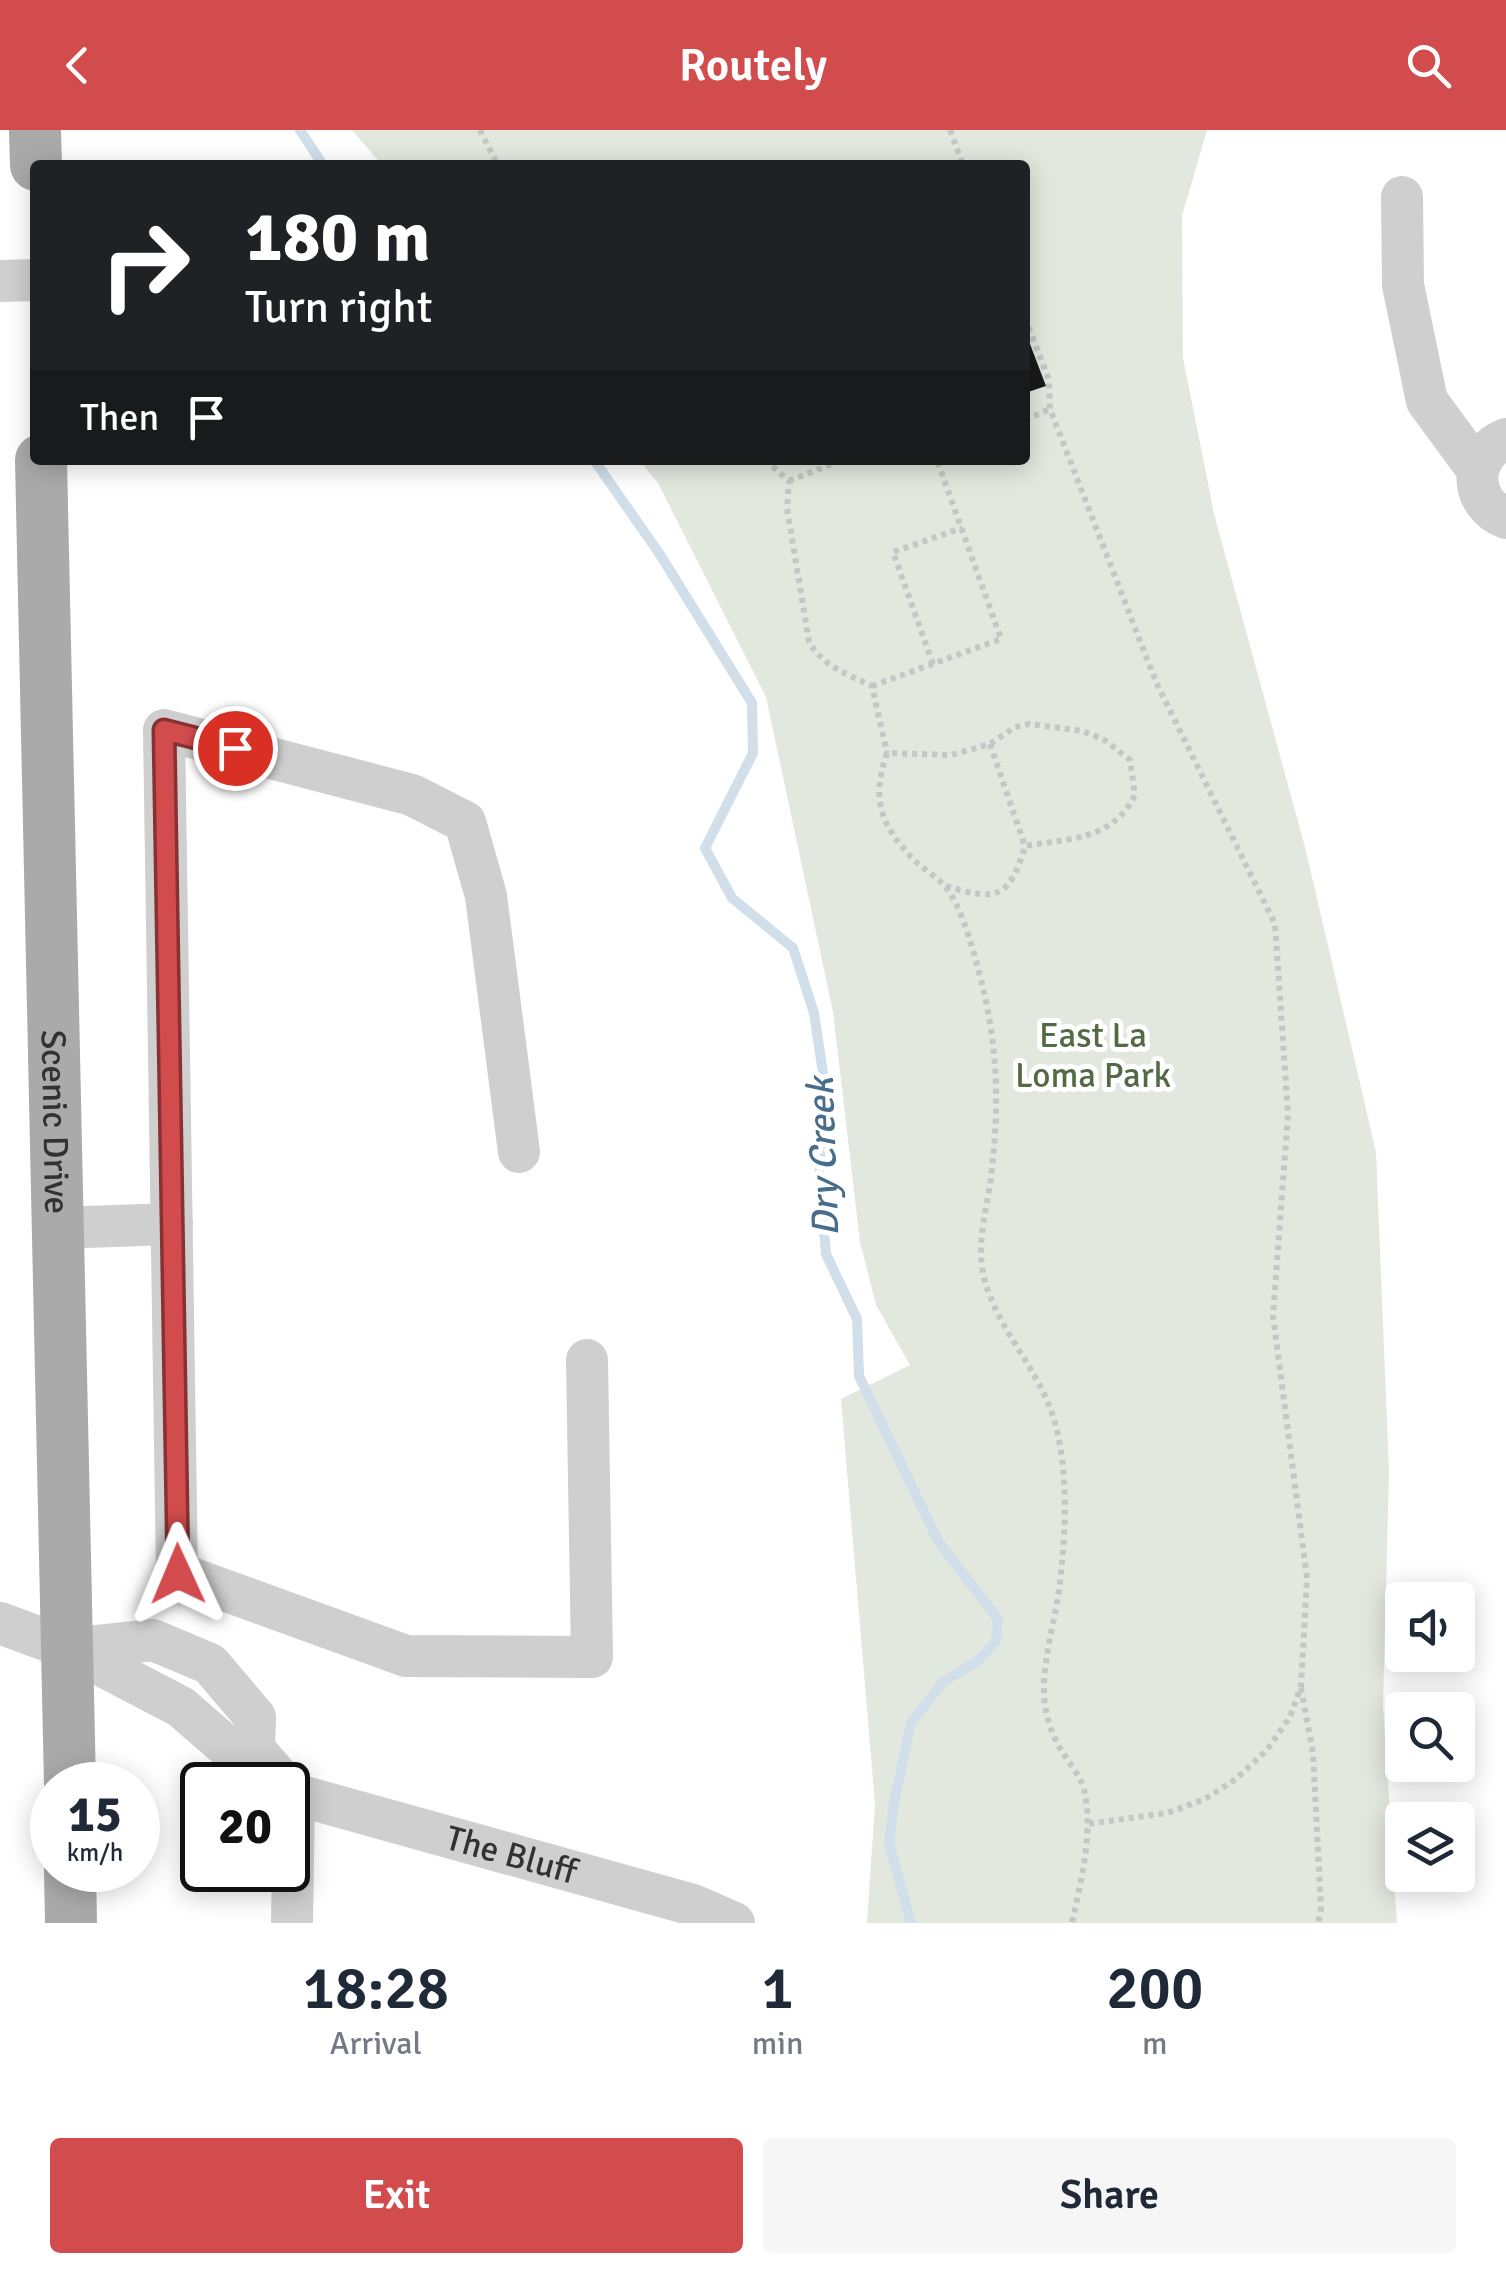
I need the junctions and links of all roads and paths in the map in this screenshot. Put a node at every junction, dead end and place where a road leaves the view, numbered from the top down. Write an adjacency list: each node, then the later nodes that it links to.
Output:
1 (35, 130): 4 (main road)
2 (480, 130): 5 (path)
3 (950, 130): 6 (path)
4 (36, 160)
5 (496, 160)
6 (961, 160)
7 (1402, 198): 13 (street)
8 (30, 280): 9 (street)
9 (0, 281)
10 (1030, 331): 11 (path)
11 (1050, 409): 12 (path); 34 (path)
12 (1030, 418)
13 (1492, 454): 19 (street)
14 (41, 465): 29 (main road, Scenic Drive)
15 (770, 465): 18 (path)
16 (829, 465): 18 (path)
17 (940, 465): 20 (path)
18 (789, 481): 22 (path)
19 (1506, 518)
20 (962, 528): 21 (path); 21 (path)
21 (933, 664): 22 (path)
22 (872, 686): 24 (path)
23 (990, 744): 24 (path); 25 (path); 25 (path)
24 (887, 753): 26 (path)
25 (1025, 846): 26 (path)
26 (946, 886): 40 (path)
27 (519, 1152): 28 (street)
28 (172, 1224): 29 (street); 30 (street)
29 (56, 1228): 32 (main road, Scenic Drive)
30 (588, 1360)
31 (0, 1623): 32 (street)
32 (70, 1649): 33 (street); 35 (street); 37 (main road, Scenic Drive)
33 (210, 1664): 35 (street); 36 (street)
34 (1301, 1686): 40 (path); 47 (path)
35 (181, 1707): 36 (street)
36 (254, 1750): 38 (street)
37 (70, 1762)
38 (265, 1762)
39 (310, 1795): 45 (street, The Bluff)
40 (1087, 1824): 46 (path)
41 (70, 1892): 43 (main road)
42 (291, 1892): 44 (street)
43 (70, 1923)
44 (292, 1923)
45 (734, 1923)
46 (1072, 1923)
47 (1318, 1923)

